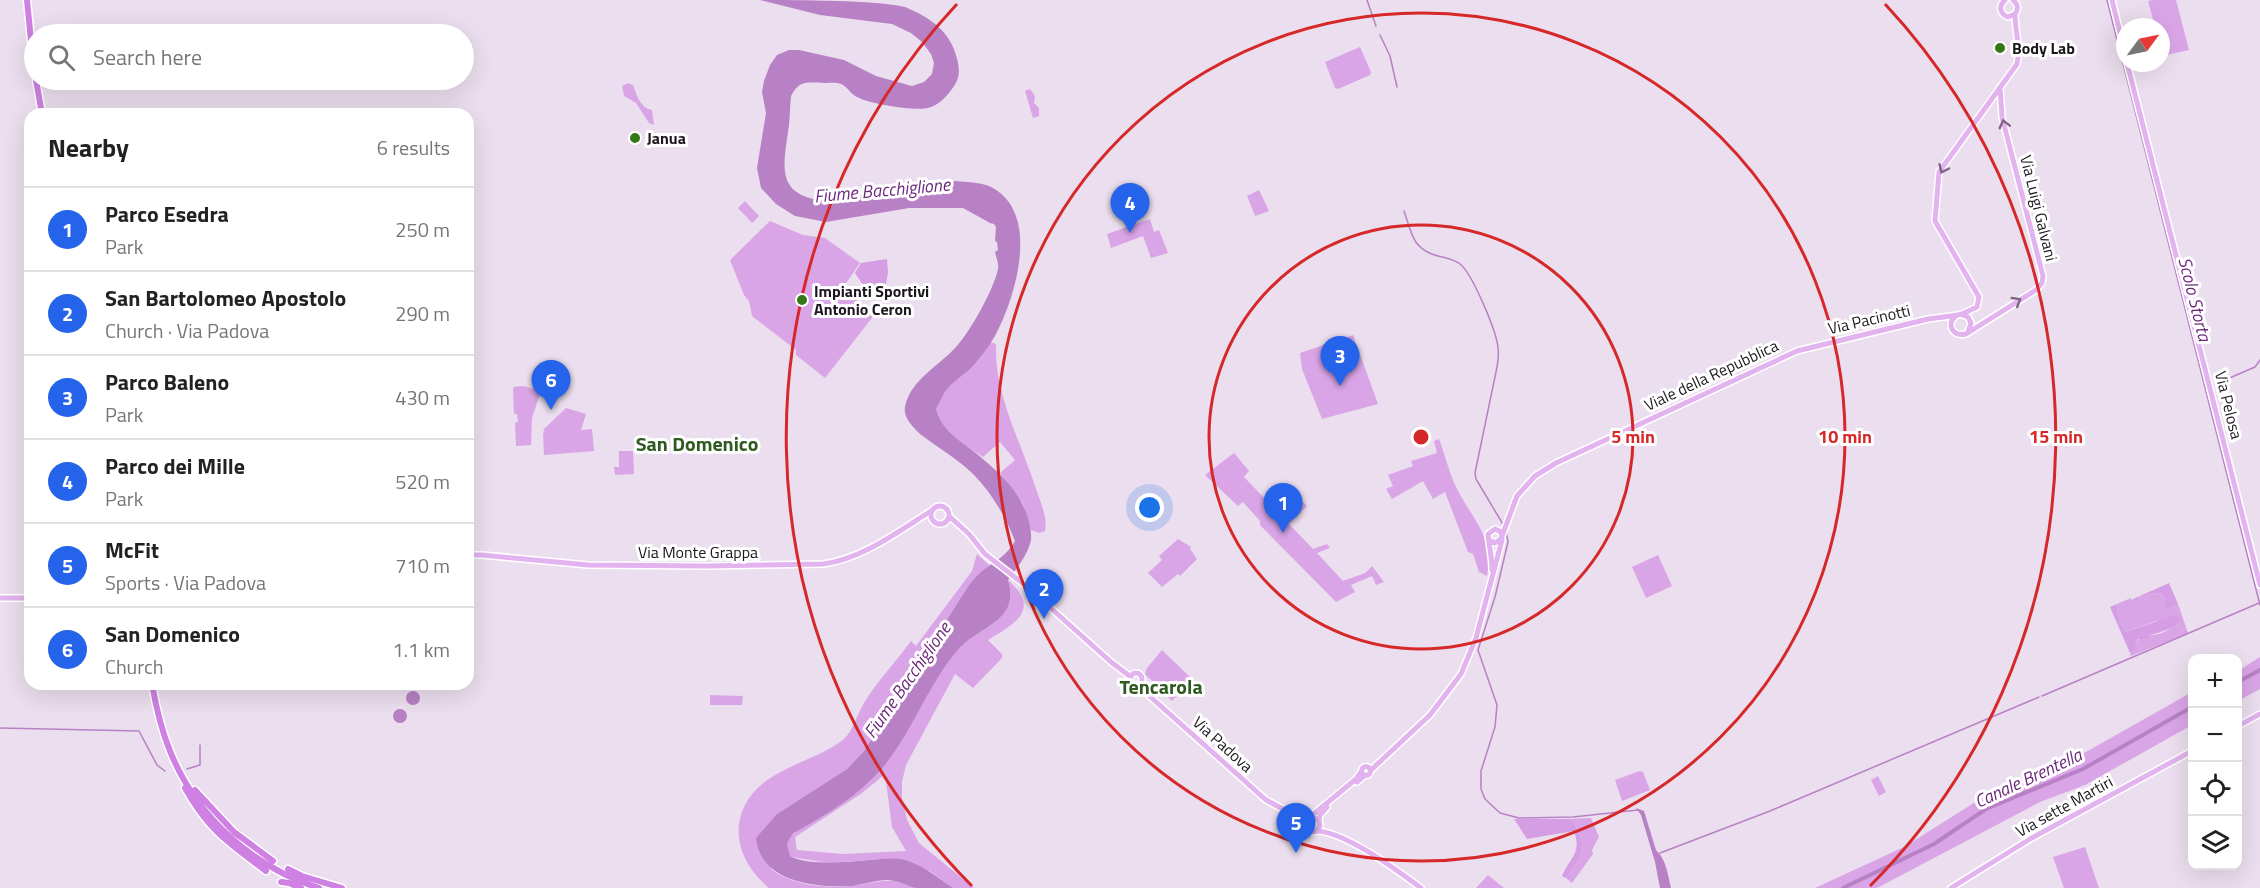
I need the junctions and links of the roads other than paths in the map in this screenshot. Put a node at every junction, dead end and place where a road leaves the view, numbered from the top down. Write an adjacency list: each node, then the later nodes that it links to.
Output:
1 (27, 0): 8 (highway)
2 (2013, 0): 5 (main road)
3 (2112, 0): 7 (main road)
4 (2004, 1): 6 (main road)
5 (2015, 14): 6 (main road); 9 (main road)
6 (2008, 17): 9 (main road)
7 (2116, 18)
8 (29, 24)
9 (2015, 28): 11 (main road)
10 (2129, 72): 30 (main road, Via Pelosa)
11 (2000, 87): 14 (main road, one-way to 14); 17 (main road, Via Luigi Galvani, one-way to 11)
12 (38, 90): 13 (highway)
13 (41, 108)
14 (1960, 314): 15 (main road); 16 (main road); 17 (main road)
15 (1928, 320): 16 (main road); 18 (main road, Via Pacinotti)
16 (1950, 326): 17 (main road)
17 (1968, 332)
18 (1816, 345): 24 (main road, Viale della Repubblica)
19 (931, 511): 20 (main road); 21 (main road); 22 (main road, Via Monte Grappa)
20 (949, 516): 23 (main road); 25 (main road, Via Padova)
21 (932, 520): 22 (main road, Via Monte Grappa); 23 (main road)
22 (918, 521): 28 (main road, Via Monte Grappa)
23 (943, 524): 25 (main road)
24 (1503, 526): 26 (main road, Viale della Repubblica); 27 (main road, Viale della Repubblica)
25 (959, 527): 33 (main road, Via Padova)
26 (1502, 538): 27 (main road); 29 (main road, Viale della Repubblica)
27 (1489, 540): 29 (main road, Viale della Repubblica)
28 (474, 555)
29 (1492, 576): 40 (main road, Viale della Repubblica)
30 (2260, 582)
31 (0, 598): 32 (main road)
32 (24, 598)
33 (1131, 677): 34 (main road, Via Padova); 34 (main road, Via Padova)
34 (1139, 684): 41 (main road, Via Padova)
35 (153, 690): 38 (highway)
36 (2260, 714): 37 (main road)
37 (2242, 724)
38 (170, 752): 47 (highway); 49 (highway); 51 (highway)
39 (2188, 754): 55 (main road, Via sette Martiri)
40 (1366, 771): 42 (main road, Viale della Repubblica); 43 (main road, Viale della Repubblica)
41 (1296, 816): 42 (main road, Via Padova); 44 (main road, Via Padova)
42 (1309, 817): 43 (main road, Via Padova); 44 (main road)
43 (1319, 822): 45 (main road); 46 (main road, Via Padova)
44 (1304, 824): 45 (main road, Via Padova)
45 (1316, 831): 46 (main road, Via Padova)
46 (1326, 832): 54 (main road, Via Padova)
47 (273, 861)
48 (288, 869): 53 (highway)
49 (266, 871)
50 (281, 882): 51 (highway)
51 (302, 885): 52 (highway)
52 (319, 888)
53 (342, 888)
54 (1421, 888)
55 (1951, 888)

